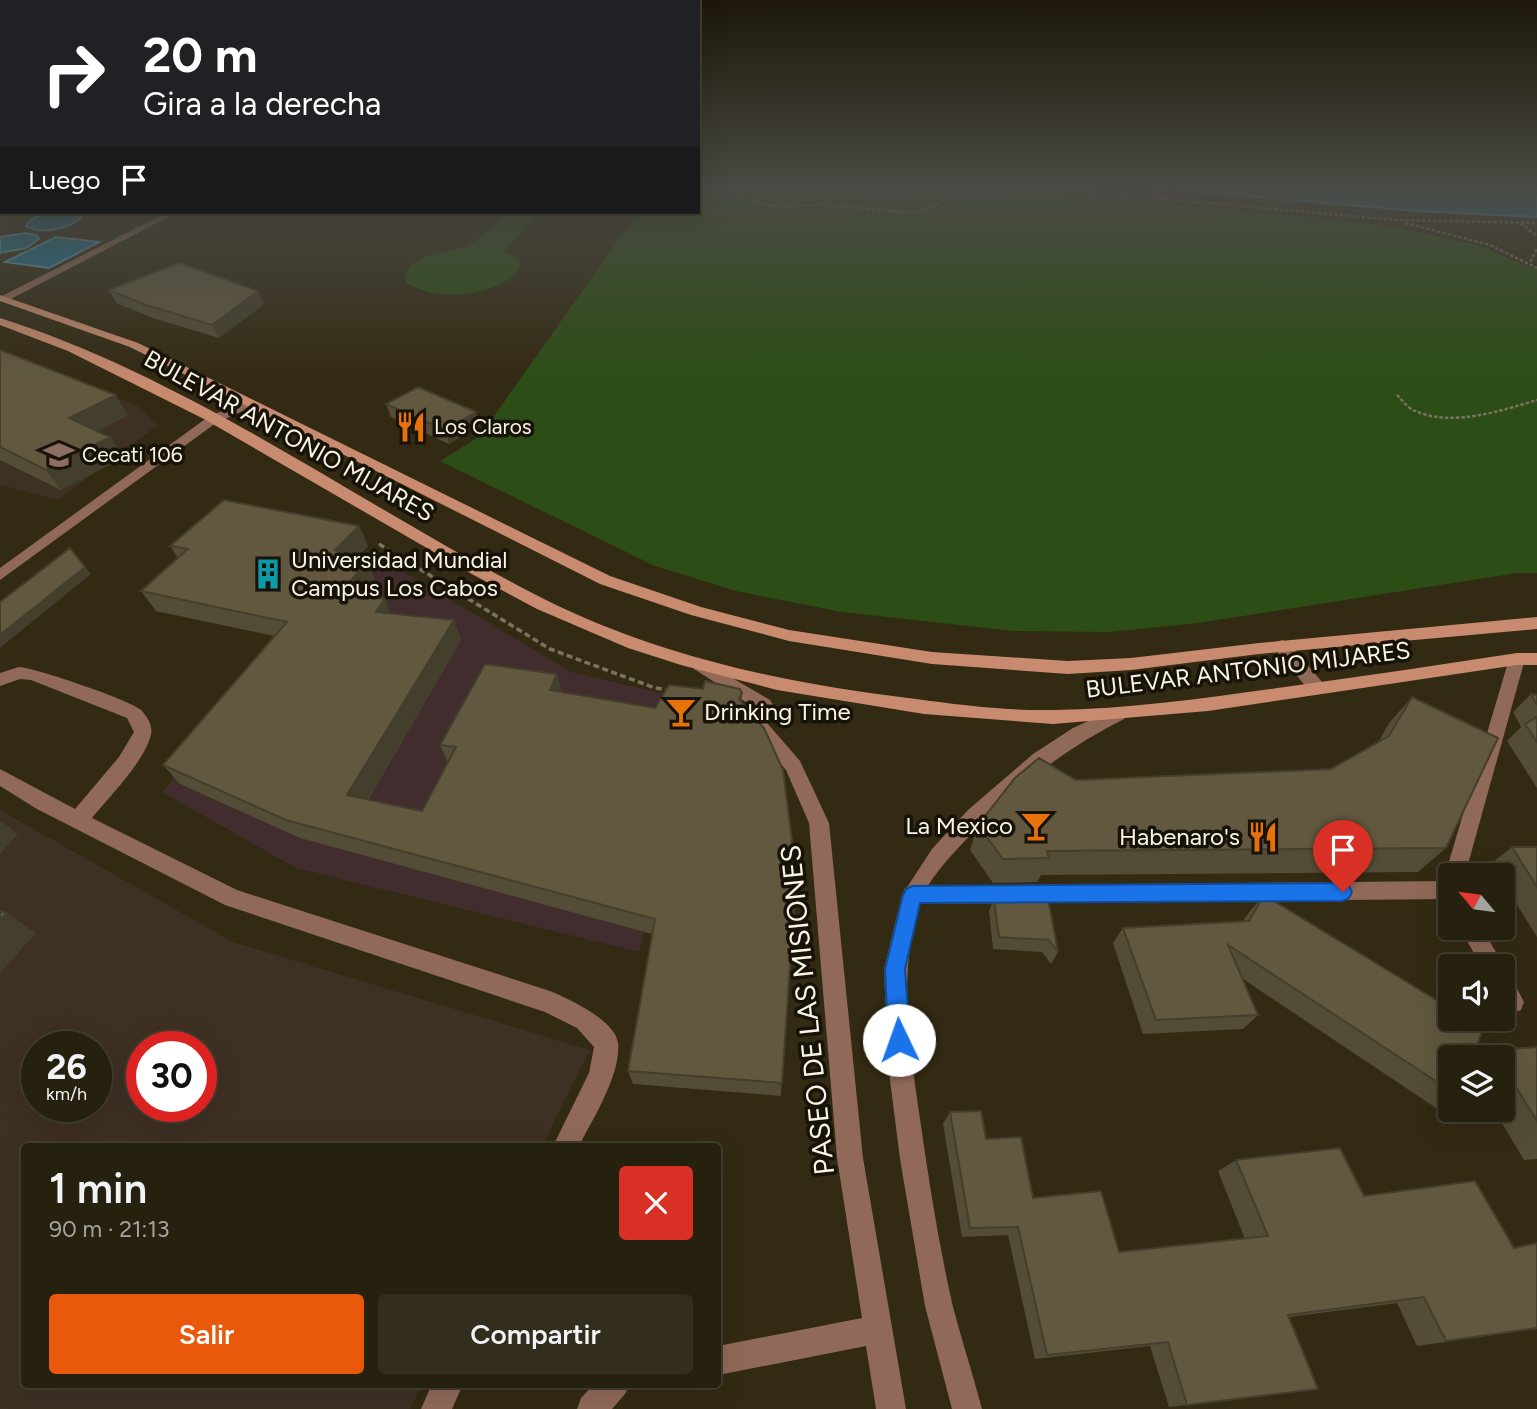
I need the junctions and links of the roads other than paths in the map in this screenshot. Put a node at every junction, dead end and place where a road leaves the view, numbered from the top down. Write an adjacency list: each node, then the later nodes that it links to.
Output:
1 (95, 252): 2 (street)
2 (1, 299): 4 (main road, BULEVAR ANTONIO MIJARES)
3 (0, 321): 5 (main road, BULEVAR ANTONIO MIJARES)
4 (250, 403): 5 (street); 8 (main road, BULEVAR ANTONIO MIJARES)
5 (212, 419): 6 (street); 11 (main road, BULEVAR ANTONIO MIJARES)
6 (0, 575)
7 (1537, 623): 8 (main road, BULEVAR ANTONIO MIJARES)
8 (1282, 646): 13 (street)
9 (1517, 659): 10 (main road, BULEVAR ANTONIO MIJARES); 13 (main road, BULEVAR ANTONIO MIJARES); 17 (street)
10 (1537, 659)
11 (700, 665): 14 (main road, BULEVAR ANTONIO MIJARES); 21 (street, PASEO DE LAS MISIONES)
12 (0, 680): 16 (street)
13 (1317, 688): 14 (main road, BULEVAR ANTONIO MIJARES)
14 (1118, 714): 19 (street)
15 (0, 777): 16 (street)
16 (78, 820): 20 (street)
17 (1458, 863)
18 (1438, 891): 19 (street)
19 (912, 895): 28 (street)
20 (567, 1143)
21 (878, 1329): 22 (street); 27 (street, PASEO DE LAS MISIONES)
22 (721, 1361)
23 (446, 1388): 25 (street)
24 (611, 1388): 26 (street)
25 (436, 1409)
26 (592, 1409)
27 (891, 1409)
28 (967, 1409)

